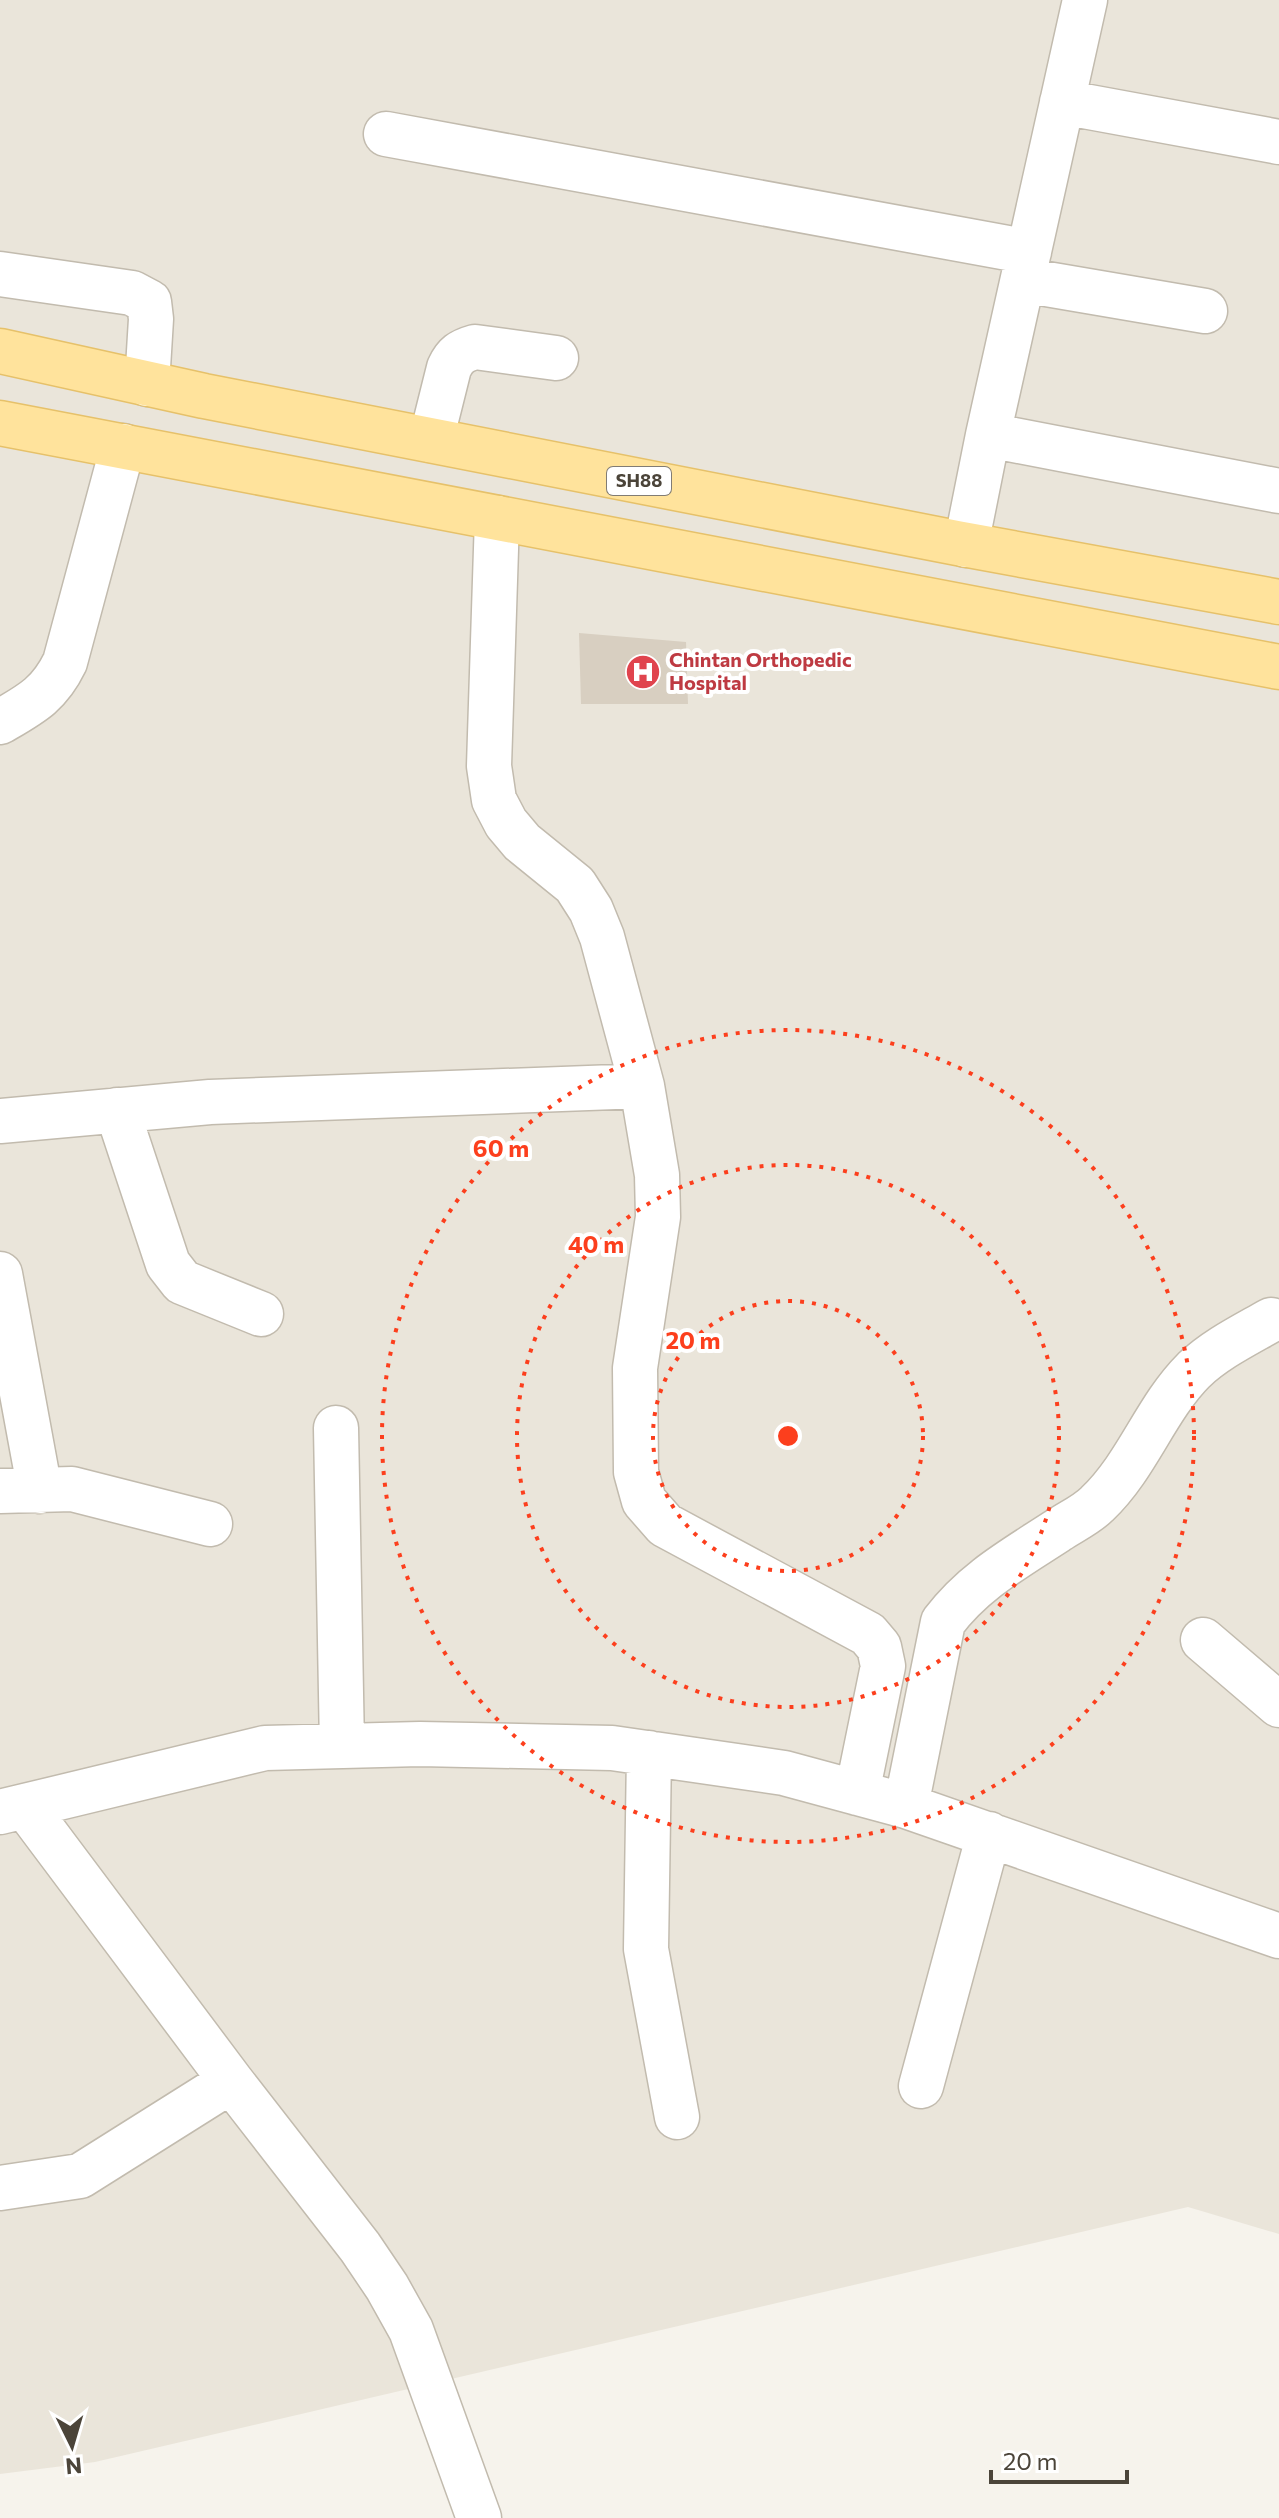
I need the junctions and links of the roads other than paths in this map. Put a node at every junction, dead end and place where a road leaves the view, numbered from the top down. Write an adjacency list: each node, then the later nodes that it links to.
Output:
1 (1085, 0): 2 (street)
2 (1062, 102): 4 (street); 5 (street)
3 (386, 134): 5 (street)
4 (1279, 142)
5 (1026, 266): 7 (street); 12 (street)
6 (0, 274): 10 (street)
7 (1205, 311)
8 (0, 351): 10 (main road, SH88)
9 (556, 358): 13 (street)
10 (147, 384): 13 (main road, SH88)
11 (0, 423): 14 (main road)
12 (988, 435): 15 (street); 17 (street)
13 (431, 440): 17 (main road, SH88)
14 (123, 446): 16 (main road); 20 (street)
15 (1279, 491)
16 (497, 518): 19 (main road); 21 (street)
17 (966, 545): 18 (main road, SH88)
18 (1279, 602)
19 (1279, 667)
20 (0, 722)
21 (642, 1086): 22 (street); 34 (street)
22 (117, 1110): 23 (street); 25 (street)
23 (0, 1121)
24 (0, 1274): 28 (street)
25 (261, 1314)
26 (1271, 1320): 35 (street)
27 (336, 1428): 32 (street)
28 (20, 1491): 29 (street)
29 (210, 1524)
30 (1203, 1640): 31 (street)
31 (1279, 1705)
32 (342, 1746): 33 (street); 36 (street)
33 (649, 1753): 34 (street); 41 (street)
34 (857, 1793): 35 (street)
35 (906, 1806): 37 (street)
36 (12, 1809): 39 (street)
37 (989, 1834): 38 (street); 40 (street)
38 (1279, 1936)
39 (231, 2081): 42 (street); 43 (street)
40 (921, 2086)
41 (677, 2117)
42 (0, 2188)
43 (479, 2518)

